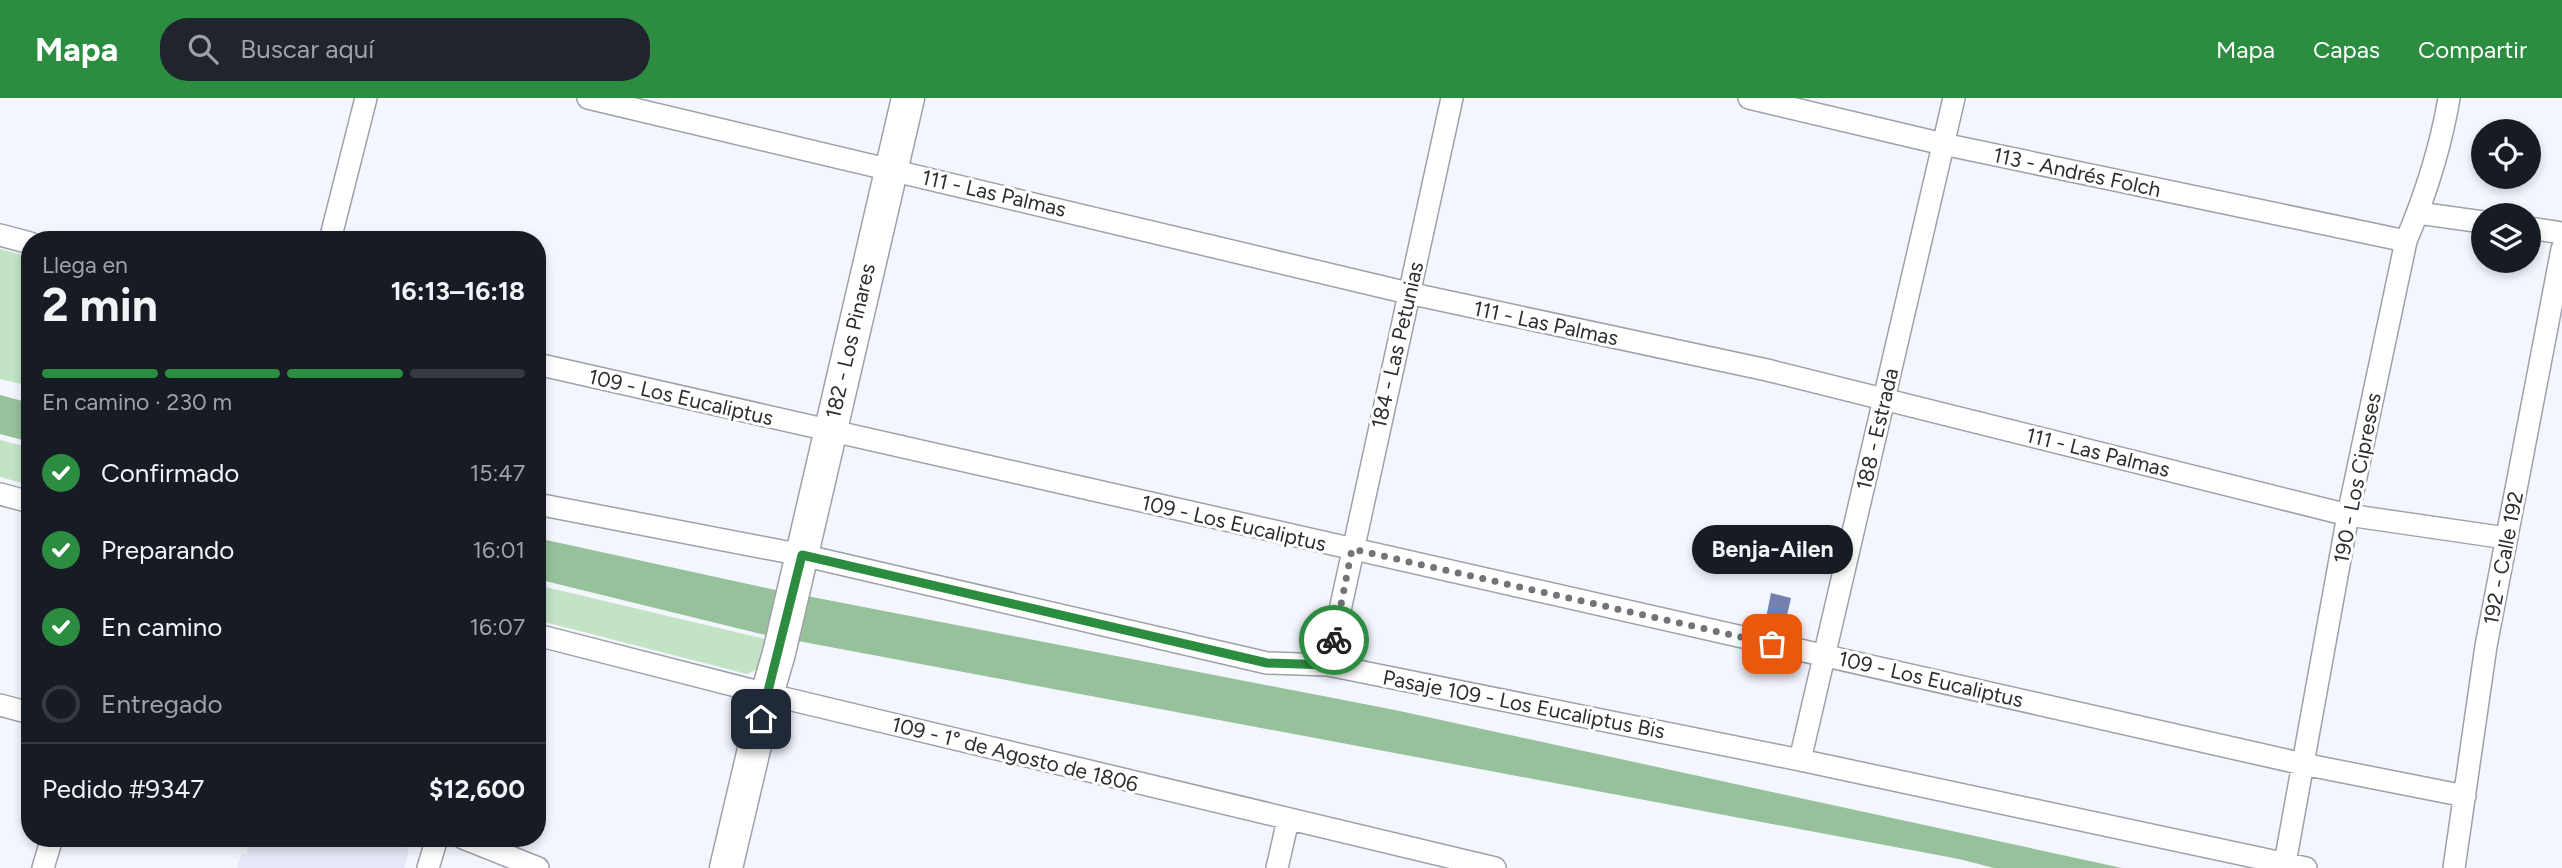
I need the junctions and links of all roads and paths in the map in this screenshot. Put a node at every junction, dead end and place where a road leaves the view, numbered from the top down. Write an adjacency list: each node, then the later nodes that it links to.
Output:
1 (366, 98): 13 (street)
2 (588, 98): 9 (street, 111 - Las Palmas)
3 (908, 98): 9 (street, 182 - Los Pinares)
4 (1452, 98): 19 (street, 184 - Las Petunias)
5 (1749, 98): 8 (street, 113 - Andrés Folch)
6 (1954, 98): 8 (street, 188 - Estrada)
7 (2449, 98): 10 (street, 190 - Los Cipreses)
8 (1943, 144): 17 (street, 113 - Andrés Folch); 21 (street, 188 - Estrada)
9 (891, 169): 19 (street, 111 - Las Palmas); 22 (street, 182 - Los Pinares)
10 (2418, 213): 11 (street); 17 (street, 190 - Los Cipreses)
11 (2471, 220)
12 (2541, 230): 14 (street)
13 (332, 231)
14 (2562, 233)
15 (0, 235): 16 (street)
16 (21, 241)
17 (2406, 241): 26 (street, 190 - Los Cipreses)
18 (2562, 249): 27 (street, 192 - Calle 192)
19 (1408, 293): 21 (street, 111 - Las Palmas); 28 (street, 184 - Las Petunias)
20 (546, 366): 22 (street, 109 - Los Eucaliptus)
21 (1884, 399): 26 (street, 111 - Las Palmas); 31 (street, 188 - Estrada)
22 (829, 431): 28 (street, 109 - Los Eucaliptus); 29 (street, 182 - Los Pinares)
23 (0, 494): 24 (street)
24 (21, 500)
25 (546, 506): 29 (street, Pasaje 109 - Los Eucaliptus Bis)
26 (2348, 515): 27 (street, 111 - Las Palmas); 37 (street, 190 - Los Cipreses)
27 (2506, 538): 38 (street, 192 - Calle 192)
28 (1352, 549): 31 (street, 109 - Los Eucaliptus); 32 (street, 184 - Las Petunias)
29 (802, 555): 32 (street, Pasaje 109 - Los Eucaliptus Bis); 33 (street, 182 - Los Pinares)
30 (546, 637): 33 (street, 109 - 1° de Agosto de 1806)
31 (1825, 656): 36 (street, 188 - Estrada); 37 (street, 109 - Los Eucaliptus)
32 (1328, 665): 36 (street, Pasaje 109 - Los Eucaliptus Bis)
33 (767, 694): 39 (street, 109 - 1° de Agosto de 1806); 47 (street, 182 - Los Pinares)
34 (0, 705): 35 (street)
35 (21, 711)
36 (1800, 760): 43 (street, Pasaje 109 - Los Eucaliptus Bis)
37 (2303, 764): 38 (street, 109 - Los Eucaliptus); 43 (street, 190 - Los Cipreses)
38 (2465, 796): 50 (street, 192 - Calle 192)
39 (1288, 820): 48 (street); 49 (street, 109 - 1° de Agosto de 1806)
40 (49, 847): 44 (street)
41 (434, 847): 45 (street)
42 (486, 847): 46 (street)
43 (2295, 865)
44 (43, 868)
45 (428, 868)
46 (538, 868)
47 (726, 868)
48 (1276, 868)
49 (1495, 868)
50 (2454, 868)

